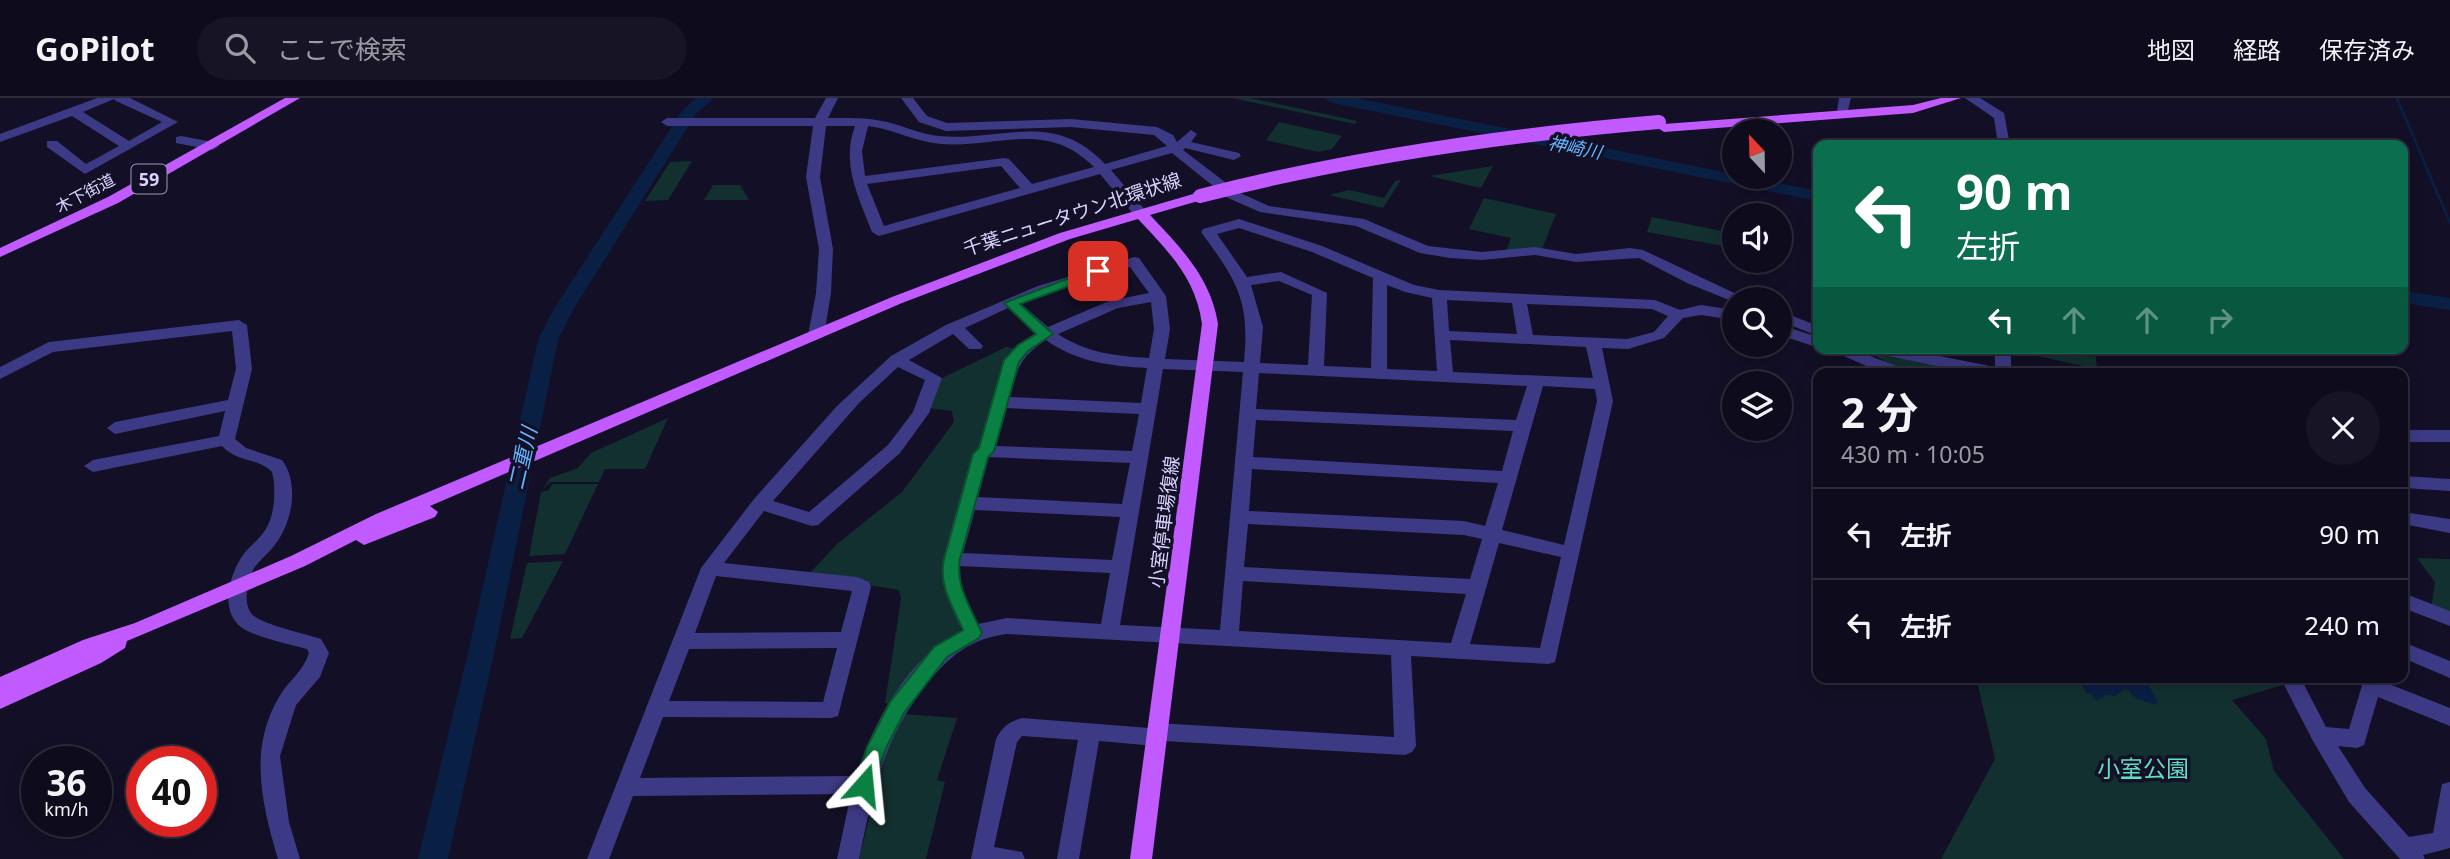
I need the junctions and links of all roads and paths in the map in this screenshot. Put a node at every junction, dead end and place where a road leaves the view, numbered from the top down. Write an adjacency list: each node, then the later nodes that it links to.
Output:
1 (120, 98): 20 (street)
2 (294, 98): 21 (main road, 木下街道 / 59)
3 (832, 98): 11 (street)
4 (908, 98): 18 (street)
5 (1955, 98): 9 (main road, 千葉ニュータウン北環状線)
6 (1971, 98): 17 (street)
7 (99, 100): 10 (street)
8 (1844, 104): 9 (main road, 千葉ニュータウン北環状線); 14 (main road, 千葉ニュータウン北環状線)
9 (1913, 109): 14 (main road, 千葉ニュータウン北環状線)
10 (74, 112): 15 (street); 20 (street)
11 (818, 121): 12 (street); 13 (street); 42 (street)
12 (667, 122)
13 (863, 122): 23 (street); 24 (street)
14 (1662, 125): 26 (main road, 千葉ニュータウン北環状線, bridge)
15 (0, 138)
16 (181, 140): 21 (street)
17 (2003, 140)
18 (1183, 142): 22 (street); 23 (street); 30 (street)
19 (52, 144): 20 (street)
20 (128, 146)
21 (213, 146): 27 (main road, 木下街道 / 59)
22 (1234, 156)
23 (1100, 169): 25 (street); 26 (street)
24 (859, 181): 25 (street); 25 (street)
25 (1030, 190)
26 (1143, 216): 42 (main road, 千葉ニュータウン北環状線); 52 (main road, 小室停車場復線); 72 (main road, 千葉ニュータウン北環状線)
27 (0, 253)
28 (1380, 277): 29 (street); 31 (street); 58 (street)
29 (1245, 282): 53 (street); 56 (street)
30 (1722, 292)
31 (1439, 295): 33 (street); 43 (street)
32 (1158, 296): 34 (street); 40 (street); 51 (street)
33 (1520, 299): 36 (street); 44 (street)
34 (1011, 303): 38 (street); 40 (street)
35 (1722, 311): 36 (street)
36 (1678, 315): 46 (street)
37 (1792, 321): 39 (street)
38 (956, 327): 47 (street); 50 (street)
39 (1813, 329)
40 (1045, 334): 51 (street); 62 (street)
41 (1792, 334): 45 (street)
42 (816, 335): 72 (main road, 千葉ニュータウン北環状線)
43 (1443, 335): 44 (street); 59 (street)
44 (1526, 339): 46 (street)
45 (1813, 341)
46 (1593, 342): 61 (street)
47 (975, 346)
48 (1849, 354): 54 (street)
49 (1903, 354): 55 (street)
50 (897, 360): 80 (street); 80 (street)
51 (1156, 363): 52 (street); 64 (street)
52 (1205, 366): 53 (street); 98 (main road, 小室停車場復線)
53 (1252, 368): 56 (street); 65 (street)
54 (1885, 368)
55 (1974, 368)
56 (1316, 371): 58 (street)
57 (0, 374): 63 (street)
58 (1379, 374): 59 (street)
59 (1446, 377): 60 (street)
60 (1536, 381): 61 (street); 66 (street)
61 (1602, 384): 86 (street)
62 (1000, 402): 64 (street); 71 (street)
63 (234, 404): 67 (street); 70 (street)
64 (1149, 409): 73 (street)
65 (1250, 414): 66 (street); 74 (street)
66 (1523, 426): 76 (street)
67 (115, 428)
68 (2408, 436): 69 (street)
69 (2450, 436)
70 (226, 440): 75 (street); 91 (street)
71 (986, 451): 73 (street); 79 (street)
72 (545, 457): 91 (main road, 千葉ニュータウン北環状線)
73 (1139, 457): 81 (street)
74 (1245, 463): 76 (street); 82 (street)
75 (93, 466)
76 (1508, 477): 85 (street)
77 (2408, 482): 78 (street)
78 (2450, 485)
79 (968, 502): 81 (street); 87 (street)
80 (760, 503): 89 (street)
81 (1129, 511): 88 (street)
82 (1241, 517): 85 (street); 90 (street)
83 (2408, 519): 84 (street)
84 (2450, 526)
85 (1492, 533): 86 (street); 92 (street)
86 (1571, 553): 103 (street)
87 (952, 559): 88 (street); 97 (street)
88 (1121, 567): 96 (street)
89 (710, 568): 100 (street); 101 (street)
90 (1236, 574): 92 (street); 99 (street)
91 (239, 586): 95 (main road, 千葉ニュータウン北環状線); 118 (street)
92 (1477, 587): 103 (street)
93 (2408, 602): 94 (street)
94 (2450, 619)
95 (142, 628): 107 (main road, 千葉ニュータウン北環状線); 108 (main road, 千葉ニュータウン北環状線)
96 (1109, 631): 97 (street); 98 (street)
97 (973, 633): 114 (street)
98 (1170, 635): 99 (street); 112 (main road, 小室停車場復線)
99 (1229, 638): 102 (street)
100 (681, 640): 101 (street); 109 (street)
101 (850, 640): 109 (street)
102 (1401, 648): 103 (street); 112 (street)
103 (1458, 651)
104 (2408, 652): 105 (street)
105 (2450, 670)
106 (2293, 683): 113 (street)
107 (0, 686)
108 (0, 701)
109 (655, 709): 115 (street)
110 (2450, 717): 113 (street)
111 (1090, 732): 112 (street); 121 (street); 122 (street)
112 (1156, 734): 123 (main road, 小室停車場復線)
113 (2320, 735): 117 (street)
114 (864, 785): 115 (street); 120 (street)
115 (625, 787): 119 (street)
116 (2450, 791): 117 (street)
117 (2409, 853)
118 (289, 859)
119 (598, 859)
120 (848, 859)
121 (1014, 859)
122 (1068, 859)
123 (1141, 859)

